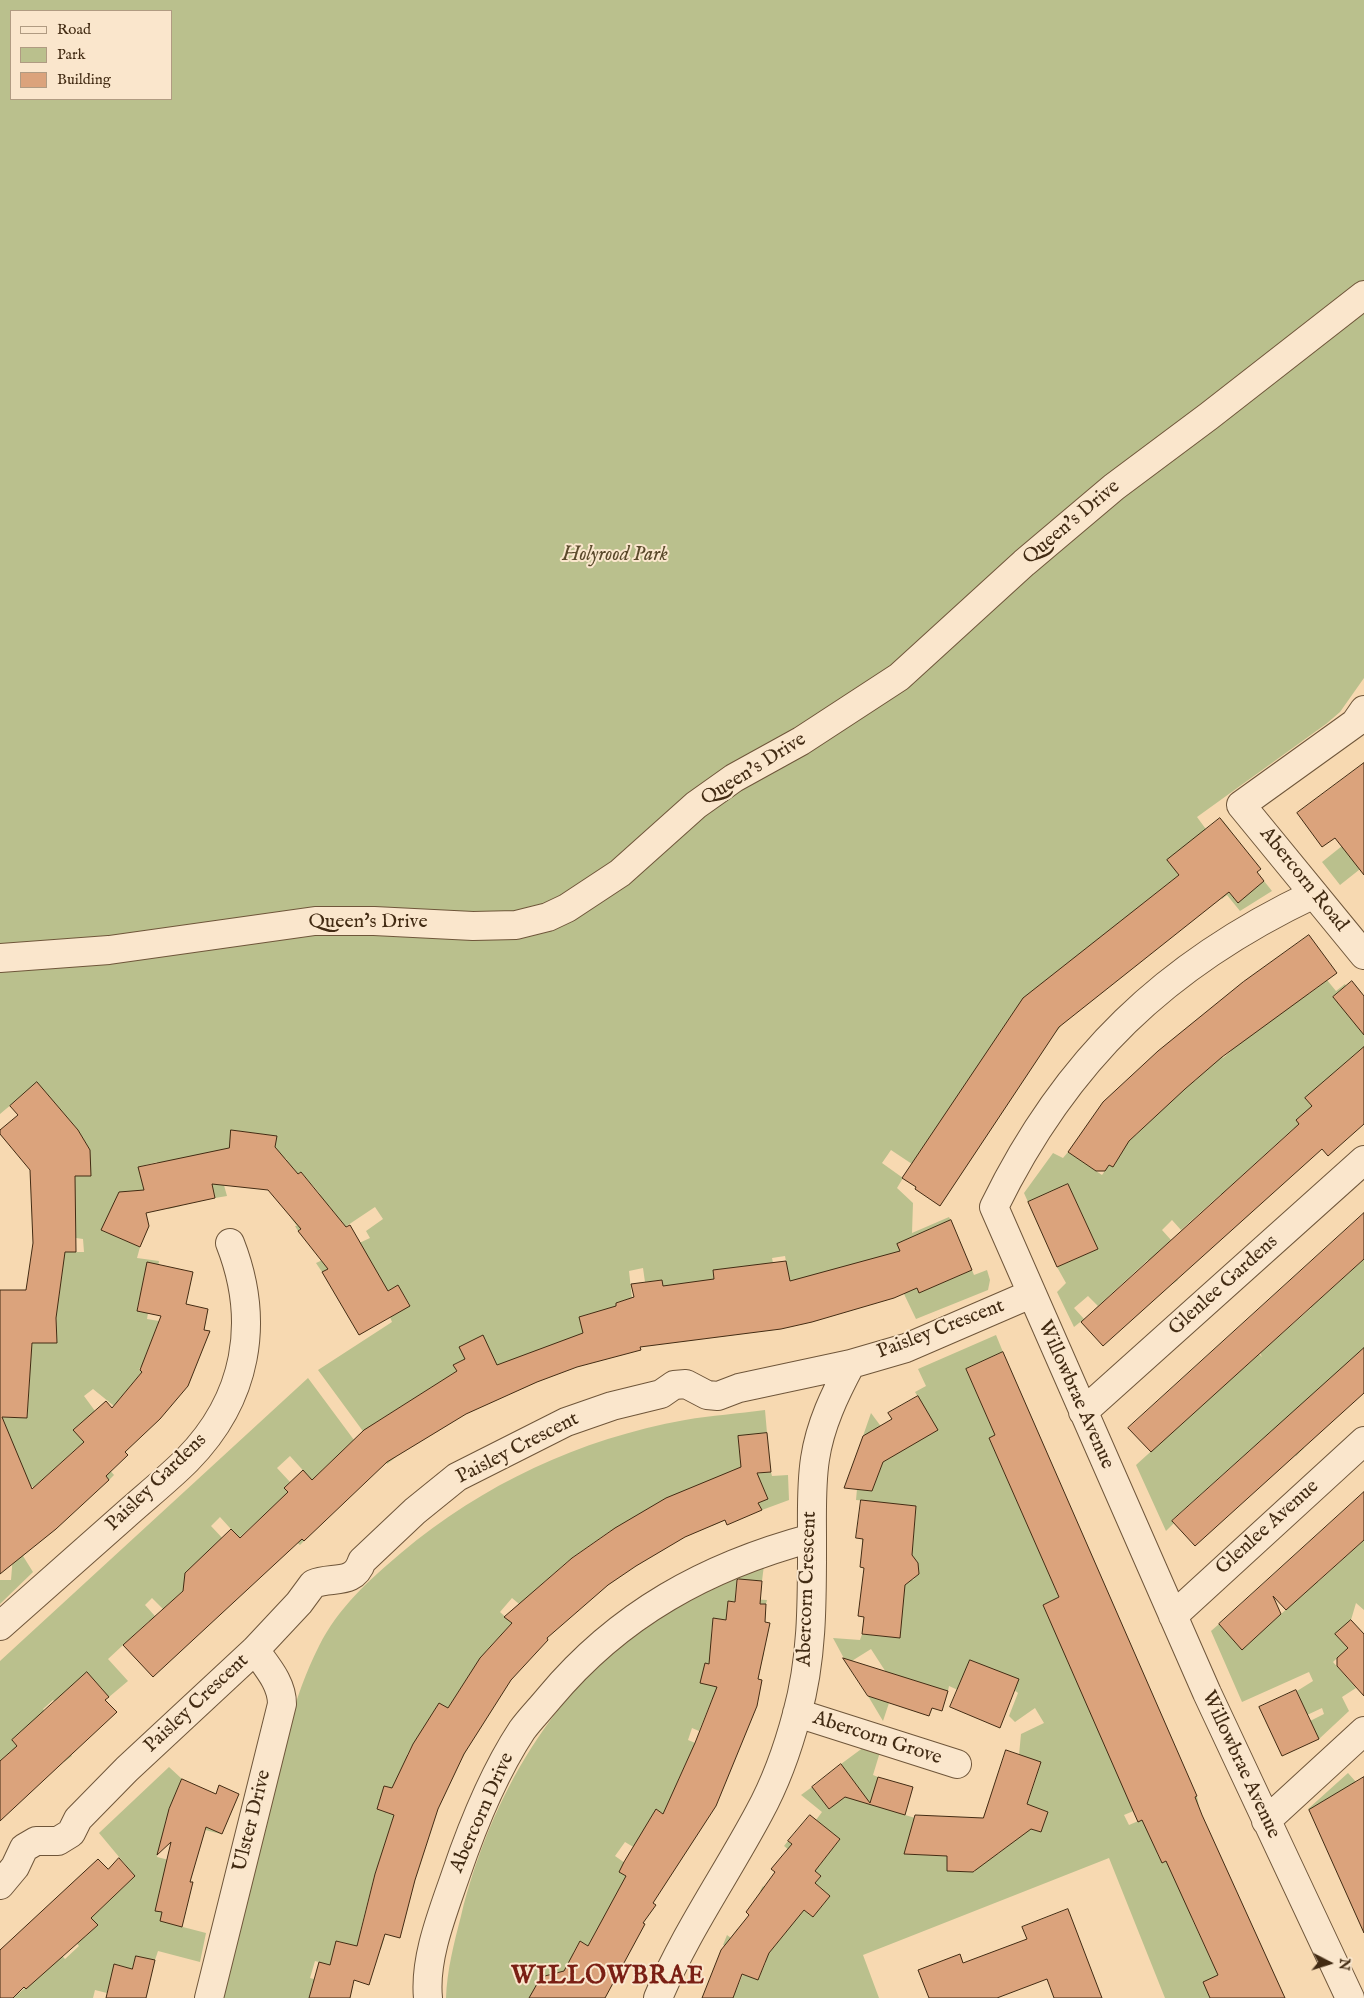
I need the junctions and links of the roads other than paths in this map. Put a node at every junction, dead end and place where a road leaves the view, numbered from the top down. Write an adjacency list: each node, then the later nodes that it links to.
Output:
1 (1364, 295): 5 (street, Queen's Drive)
2 (1364, 710): 3 (street, Abercorn Road)
3 (1314, 894): 4 (street, Abercorn Road); 8 (street, Willowbrae Avenue)
4 (1364, 955)
5 (0, 958)
6 (1364, 1160): 10 (street, Glenlee Gardens)
7 (230, 1243): 14 (street, Paisley Gardens)
8 (1031, 1294): 9 (street, Paisley Crescent); 10 (street, Willowbrae Avenue)
9 (851, 1364): 12 (street, Abercorn Crescent); 15 (street, Paisley Crescent)
10 (1083, 1412): 13 (street, Willowbrae Avenue)
11 (1364, 1441): 13 (street, Glenlee Avenue)
12 (812, 1538): 16 (street, Abercorn Crescent); 21 (street, Abercorn Drive)
13 (1173, 1616): 19 (street, Willowbrae Avenue)
14 (0, 1626)
15 (255, 1650): 20 (street, Paisley Crescent); 22 (street, Ulster Drive)
16 (797, 1713): 18 (street, Abercorn Grove); 24 (street, Abercorn Crescent)
17 (1364, 1730): 19 (street)
18 (957, 1764)
19 (1266, 1821): 25 (street, Willowbrae Avenue)
20 (0, 1885)
21 (427, 1989): 23 (street, Abercorn Drive)
22 (209, 1998)
23 (406, 1998)
24 (658, 1998)
25 (1350, 1998)

